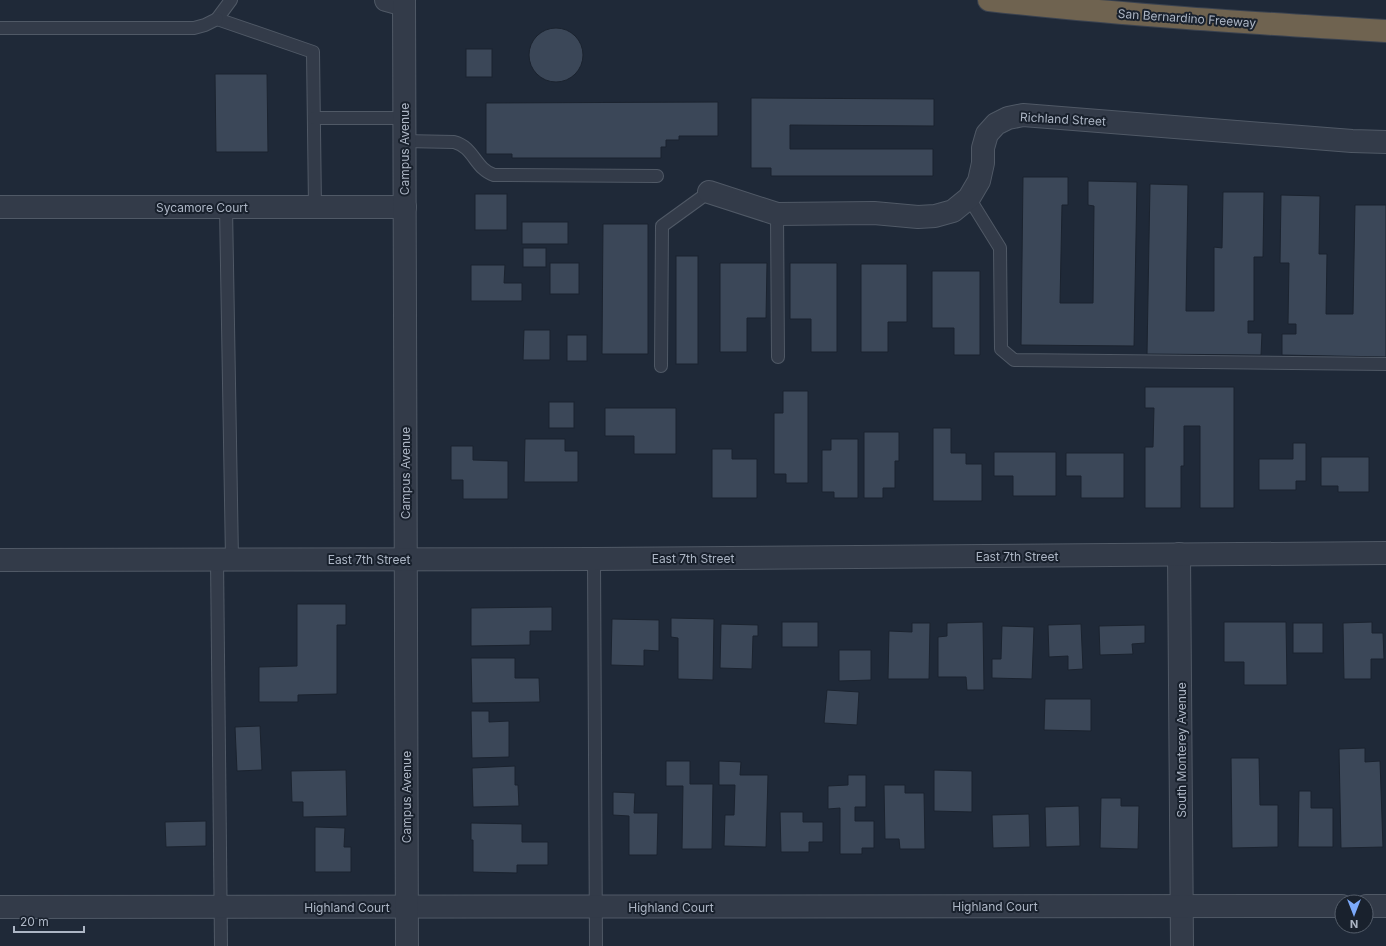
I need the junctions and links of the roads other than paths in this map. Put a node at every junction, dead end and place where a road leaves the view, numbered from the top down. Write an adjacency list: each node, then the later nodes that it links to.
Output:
1 (231, 0): 4 (lane)
2 (988, 0): 6 (highway, San Bernardino Freeway)
3 (398, 2): 8 (street, Campus Avenue)
4 (218, 19): 5 (lane); 7 (lane)
5 (0, 28)
6 (1386, 31)
7 (314, 118): 8 (lane); 16 (lane)
8 (404, 118): 9 (street, Campus Avenue)
9 (404, 141): 11 (lane); 17 (street, Campus Avenue)
10 (1386, 142): 13 (street, Richland Street)
11 (657, 176)
12 (709, 192): 18 (street, Richland Street); 21 (lane)
13 (969, 198): 18 (street, Richland Street); 20 (lane)
14 (0, 207): 15 (street, Sycamore Court)
15 (226, 207): 16 (street, Sycamore Court); 24 (lane)
16 (315, 207): 17 (street, Sycamore Court)
17 (404, 207): 25 (street, Campus Avenue)
18 (777, 214): 19 (lane)
19 (778, 357)
20 (1386, 364)
21 (661, 366)
22 (1386, 552): 23 (street, East 7th Street)
23 (1180, 554): 26 (street, East 7th Street); 28 (street, South Monterey Avenue)
24 (224, 559): 25 (street, East 7th Street); 27 (street, East 7th Street); 33 (lane)
25 (406, 559): 26 (street, East 7th Street); 34 (street, Campus Avenue)
26 (594, 559): 35 (lane)
27 (0, 560)
28 (1182, 906): 29 (street, Highland Court); 35 (street, Highland Court); 39 (street, South Monterey Avenue)
29 (1334, 906)
30 (1374, 906): 31 (street)
31 (1386, 906)
32 (0, 907): 33 (street, Highland Court)
33 (221, 907): 34 (street, Highland Court); 36 (lane)
34 (406, 907): 35 (street, Highland Court); 37 (street, Campus Avenue)
35 (596, 907): 38 (lane)
36 (220, 946)
37 (406, 946)
38 (596, 946)
39 (1182, 946)

